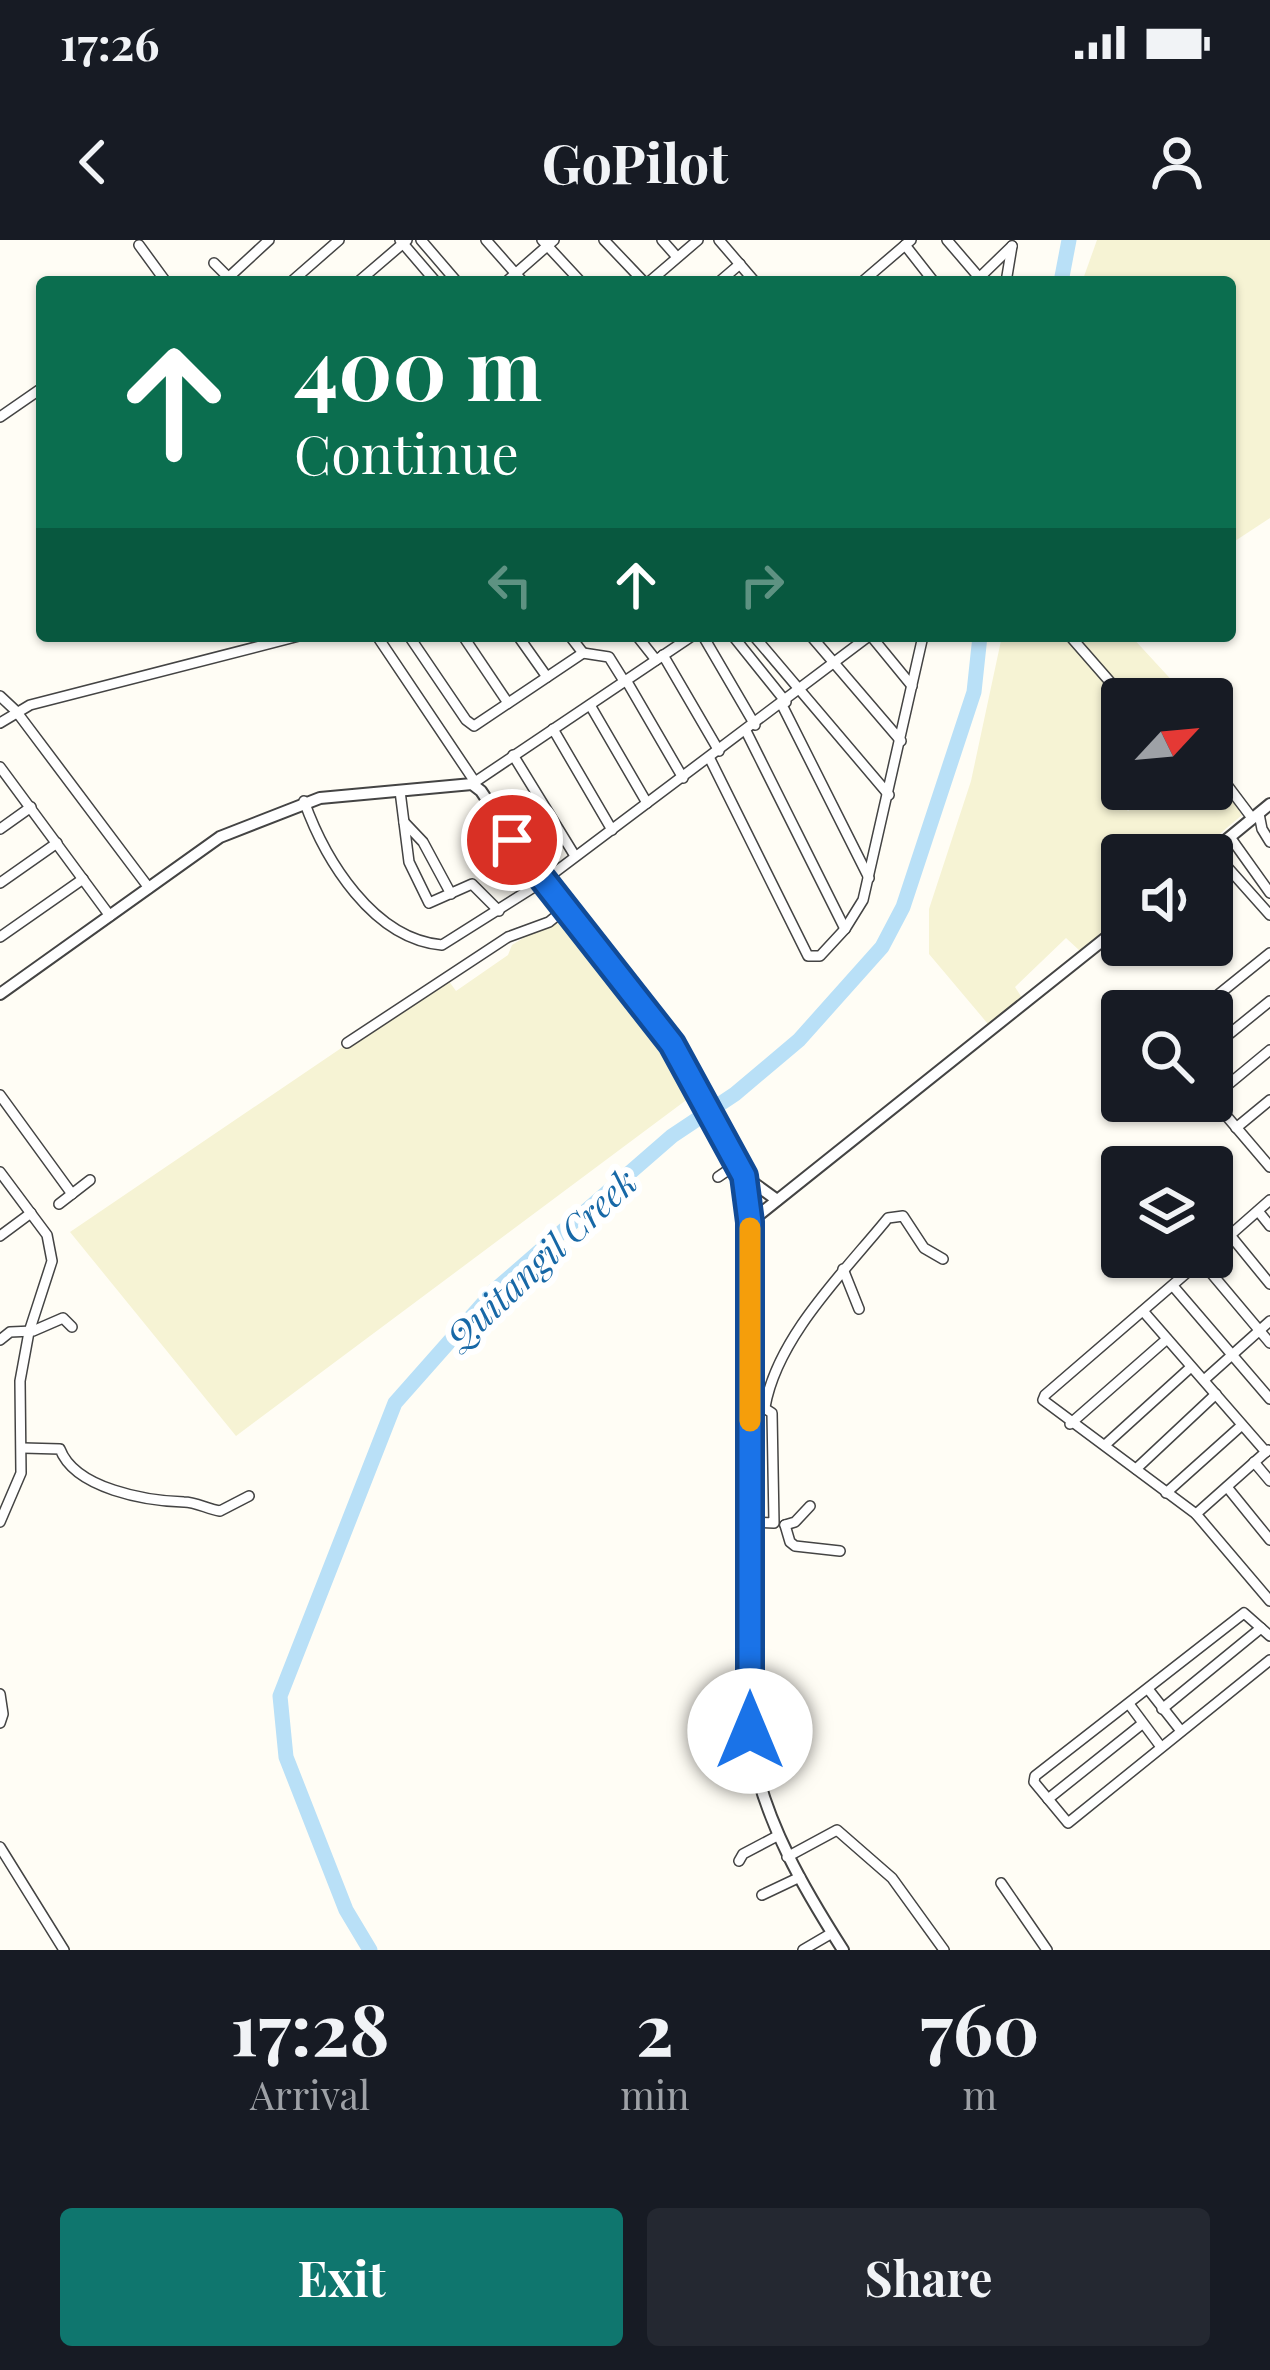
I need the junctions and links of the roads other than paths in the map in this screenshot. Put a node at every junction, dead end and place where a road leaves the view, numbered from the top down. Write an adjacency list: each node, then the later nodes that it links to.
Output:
1 (269, 240): 22 (street)
2 (339, 240): 23 (street)
3 (421, 240): 26 (street)
4 (486, 240): 27 (street)
5 (604, 240): 30 (street)
6 (662, 240): 17 (street)
7 (698, 240): 17 (street)
8 (719, 240): 19 (street)
9 (947, 240): 16 (street)
10 (966, 240): 16 (street)
11 (403, 241): 24 (street); 25 (street)
12 (547, 242): 28 (street); 29 (street)
13 (908, 243): 34 (street); 35 (street)
14 (1012, 243): 37 (street); 38 (street)
15 (139, 245): 20 (street)
16 (955, 250): 36 (street)
17 (677, 257): 31 (street)
18 (214, 263): 21 (street)
19 (740, 264): 32 (street); 33 (street)
20 (162, 276)
21 (227, 276)
22 (235, 276)
23 (298, 276)
24 (365, 276)
25 (429, 276)
26 (452, 276)
27 (517, 276)
28 (521, 276)
29 (576, 276)
30 (641, 276)
31 (654, 276)
32 (726, 276)
33 (750, 276)
34 (873, 276)
35 (930, 276)
36 (978, 276)
37 (984, 276)
38 (1007, 276)
39 (36, 392): 40 (street)
40 (0, 417)
41 (276, 642): 69 (street)
42 (381, 642): 78 (street)
43 (414, 642): 66 (street)
44 (467, 642): 66 (street)
45 (522, 642): 60 (street)
46 (575, 642): 57 (street)
47 (643, 642): 58 (street)
48 (680, 642): 58 (street)
49 (706, 642): 71 (street)
50 (738, 642): 67 (street)
51 (759, 642): 64 (street)
52 (817, 642): 59 (street)
53 (862, 642): 59 (street)
54 (875, 642): 63 (street)
55 (922, 642): 63 (street)
56 (1075, 642): 61 (street)
57 (583, 653): 60 (street); 62 (street)
58 (659, 657): 62 (street); 75 (street)
59 (834, 664): 64 (street); 73 (street)
60 (547, 677): 66 (street)
61 (1107, 678)
62 (625, 680): 68 (street); 77 (street)
63 (912, 686): 73 (street)
64 (799, 692): 67 (street); 81 (street)
65 (0, 696): 69 (street)
66 (508, 703)
67 (784, 704): 71 (street); 96 (street)
68 (590, 705): 72 (street); 83 (street)
69 (16, 711): 70 (street); 100 (street)
70 (0, 723)
71 (750, 728): 75 (street); 107 (street)
72 (553, 729): 74 (street); 89 (street)
73 (901, 741): 81 (street)
74 (513, 754): 78 (street); 94 (street)
75 (715, 755): 77 (street); 107 (street)
76 (0, 766): 85 (street)
77 (683, 778): 83 (street)
78 (474, 783): 80 (street); 98 (street)
79 (1233, 789): 86 (street)
80 (400, 790): 82 (street); 87 (street)
81 (889, 795): 96 (street)
82 (304, 802): 100 (street); 104 (street)
83 (647, 803): 89 (street)
84 (1270, 804): 86 (street)
85 (31, 807): 88 (street); 93 (street)
86 (1256, 816): 90 (street); 92 (street)
87 (404, 822): 102 (street); 102 (street)
88 (0, 829)
89 (611, 830): 94 (street)
90 (1233, 835)
91 (1233, 841): 101 (street)
92 (1270, 842)
93 (57, 843): 97 (street); 99 (street)
94 (575, 856): 98 (street)
95 (1233, 877): 105 (street)
96 (869, 878): 107 (street)
97 (83, 879): 106 (street); 108 (street)
98 (542, 882): 103 (street); 104 (street)
99 (0, 883)
100 (149, 888): 106 (street)
101 (1270, 893)
102 (451, 894): 104 (street)
103 (565, 909): 115 (street); 124 (street)
104 (499, 911)
105 (1270, 915)
106 (110, 916): 112 (street)
107 (845, 929)
108 (0, 937)
109 (1101, 942): 129 (street)
110 (1270, 953): 111 (street)
111 (1224, 990)
112 (0, 994)
113 (1270, 1001): 114 (street)
114 (1233, 1031)
115 (347, 1043)
116 (1270, 1050): 117 (street)
117 (1233, 1081)
118 (0, 1095): 128 (street)
119 (1270, 1100): 121 (street)
120 (1231, 1122): 121 (street)
121 (1236, 1128): 122 (street)
122 (1265, 1152): 123 (street)
123 (1270, 1167)
124 (740, 1170): 126 (street); 129 (street); 134 (street)
125 (0, 1172): 133 (street)
126 (718, 1178)
127 (91, 1180): 128 (street)
128 (72, 1194): 131 (street)
129 (777, 1199): 134 (street)
130 (1270, 1200): 132 (street)
131 (59, 1204)
132 (1258, 1211): 135 (street); 136 (street)
133 (31, 1213): 137 (street); 150 (street)
134 (750, 1222): 159 (street)
135 (1270, 1226)
136 (1233, 1232)
137 (0, 1236)
138 (1233, 1239): 143 (street)
139 (943, 1258): 140 (street)
140 (843, 1269): 145 (street); 160 (street)
141 (1181, 1278): 144 (street)
142 (1218, 1278): 149 (street)
143 (1270, 1284)
144 (1172, 1286): 146 (street); 154 (street)
145 (859, 1309)
146 (1143, 1311): 152 (street); 161 (street)
147 (1270, 1322): 149 (street)
148 (71, 1327): 150 (street)
149 (1259, 1331): 153 (street); 154 (street)
150 (29, 1332): 151 (street); 164 (street)
151 (0, 1340)
152 (1167, 1340): 155 (street); 161 (street)
153 (1270, 1343)
154 (1231, 1357): 156 (street); 158 (street)
155 (1191, 1367): 156 (street); 163 (street)
156 (1204, 1380): 157 (street)
157 (1216, 1394): 162 (street); 167 (street)
158 (1270, 1399)
159 (750, 1405): 160 (street); 175 (street)
160 (765, 1407): 176 (street)
161 (1070, 1424): 163 (street)
162 (1242, 1425): 165 (street); 170 (street)
163 (1105, 1445): 167 (street)
164 (23, 1448): 171 (street); 174 (street)
165 (1268, 1450): 166 (street)
166 (1254, 1462): 168 (street); 169 (street)
167 (1136, 1469): 170 (street)
168 (1270, 1481)
169 (1227, 1487): 173 (street); 177 (street)
170 (1166, 1492): 173 (street)
171 (249, 1496)
172 (810, 1506): 176 (street)
173 (1196, 1514): 179 (street)
174 (0, 1522)
175 (750, 1522): 176 (street); 191 (street)
176 (779, 1524): 178 (street)
177 (1270, 1540)
178 (840, 1551)
179 (1270, 1601)
180 (1266, 1632): 182 (street); 185 (street)
181 (1270, 1660): 188 (street)
182 (1148, 1689): 184 (street); 185 (street)
183 (0, 1694): 186 (street)
184 (1129, 1704): 187 (street); 190 (street)
185 (1162, 1709): 188 (street)
186 (0, 1723)
187 (1142, 1724): 189 (street); 190 (street)
188 (1181, 1731): 189 (street)
189 (1161, 1747): 190 (street)
190 (1048, 1799)
191 (779, 1835): 193 (street); 194 (street)
192 (0, 1847): 199 (street)
193 (787, 1856): 195 (street); 202 (street)
194 (739, 1861)
195 (800, 1876): 197 (street); 198 (street)
196 (1001, 1883): 203 (street)
197 (762, 1895)
198 (832, 1933): 200 (street); 201 (street)
199 (64, 1950)
200 (803, 1950)
201 (843, 1950)
202 (944, 1950)
203 (1047, 1950)

